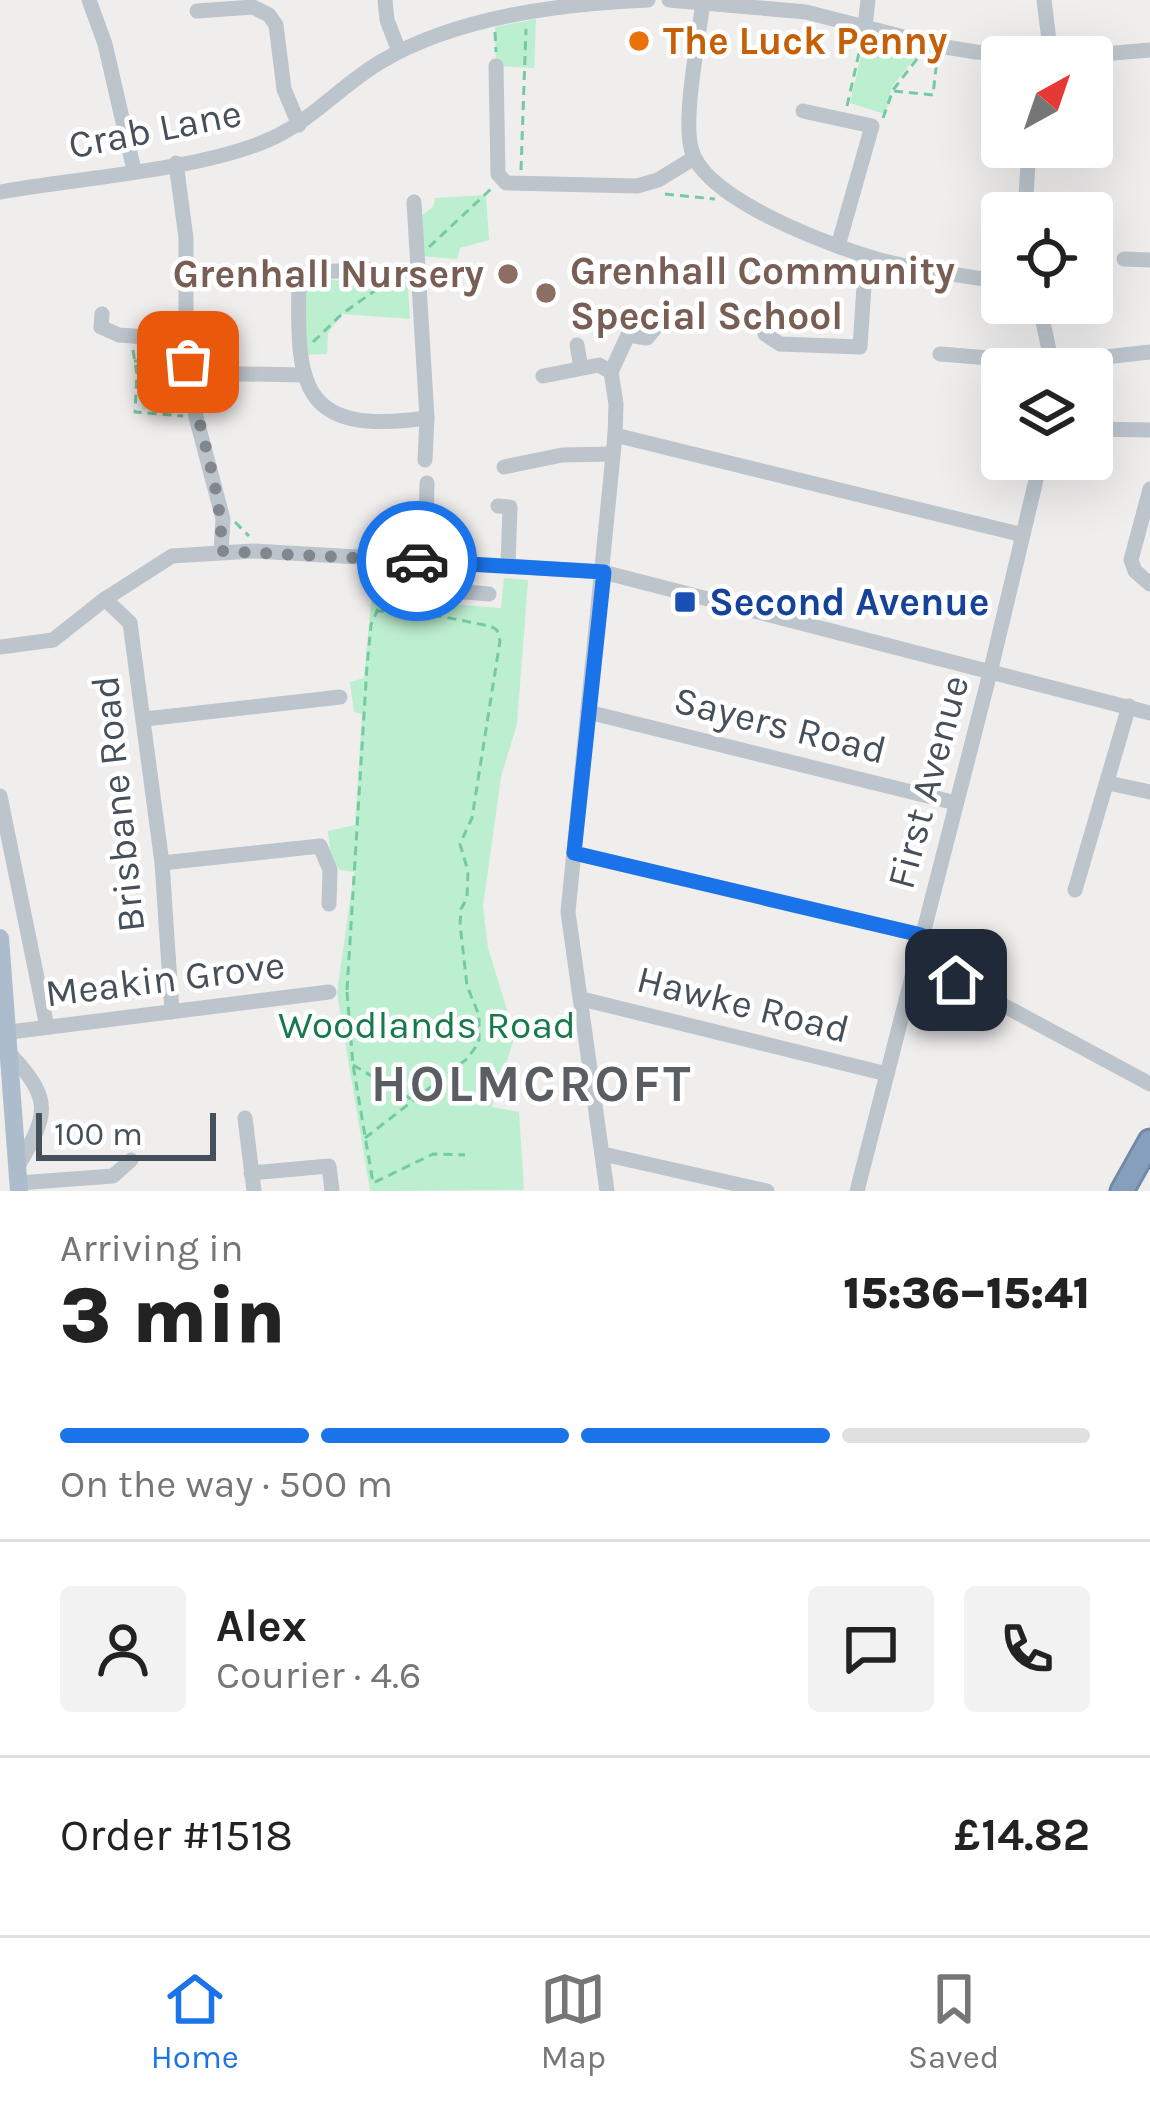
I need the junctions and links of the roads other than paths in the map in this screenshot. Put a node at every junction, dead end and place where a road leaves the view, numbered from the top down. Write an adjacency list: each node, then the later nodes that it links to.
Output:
1 (89, 0): 21 (street)
2 (386, 0): 13 (street)
3 (649, 0): 7 (street, Crab Lane)
4 (669, 0): 8 (street)
5 (868, 0): 10 (street)
6 (1044, 0): 11 (street)
7 (608, 1): 13 (street, Crab Lane)
8 (703, 1): 10 (street); 19 (street)
9 (197, 11): 18 (street)
10 (866, 26): 14 (street)
11 (1048, 36)
12 (1150, 50): 15 (street)
13 (399, 51): 18 (street, Crab Lane)
14 (981, 51)
15 (1113, 52)
16 (496, 66): 19 (street)
17 (803, 111): 24 (street)
18 (298, 125): 20 (street, Crab Lane)
19 (694, 158): 24 (street)
20 (176, 163): 21 (street, Crab Lane); 33 (street)
21 (134, 170): 22 (street, Crab Lane)
22 (0, 192)
23 (414, 202): 44 (street)
24 (838, 246): 25 (street)
25 (866, 256): 29 (street); 32 (street)
26 (1124, 259): 27 (street)
27 (1150, 260)
28 (368, 269): 42 (street)
29 (981, 278)
30 (102, 314): 33 (street)
31 (661, 321): 41 (street)
32 (765, 334)
33 (185, 340): 39 (street)
34 (577, 345): 40 (street)
35 (1150, 352): 37 (street)
36 (940, 353): 38 (street)
37 (1113, 357)
38 (981, 358)
39 (189, 368): 42 (street); 56 (street)
40 (581, 368): 41 (street); 43 (street)
41 (611, 372): 47 (street)
42 (304, 375): 44 (street)
43 (543, 376)
44 (427, 418): 49 (street)
45 (1113, 429): 46 (street)
46 (1150, 430)
47 (615, 436): 48 (street); 55 (street)
48 (613, 454): 50 (street); 60 (street)
49 (425, 460)
50 (504, 466)
51 (1036, 480): 55 (street, First Avenue)
52 (427, 483): 57 (street)
53 (1150, 489): 61 (street)
54 (498, 506): 59 (street)
55 (1023, 535): 65 (street, First Avenue)
56 (221, 551): 57 (street); 63 (street)
57 (425, 562): 58 (street)
58 (443, 564): 59 (street); 62 (street)
59 (508, 566): 60 (street)
60 (604, 572): 65 (street); 68 (street)
61 (1150, 584)
62 (489, 594)
63 (105, 599): 64 (street); 70 (street, Brisbane Road)
64 (0, 646)
65 (992, 669): 67 (street); 74 (street, First Avenue)
66 (340, 697): 70 (street)
67 (1130, 706): 69 (street); 71 (street)
68 (588, 712): 74 (street, Sayers Road); 75 (street)
69 (1150, 712)
70 (145, 719): 76 (street, Brisbane Road)
71 (1108, 783): 72 (street); 77 (street)
72 (1150, 792)
73 (0, 796): 85 (street)
74 (956, 802): 79 (street, First Avenue)
75 (574, 853): 79 (street); 83 (street)
76 (162, 863): 78 (street); 84 (street, Brisbane Road)
77 (1076, 890)
78 (329, 904)
79 (921, 935): 81 (street, First Avenue)
80 (0, 938): 86 (main road)
81 (917, 959): 88 (street, First Avenue); 89 (street)
82 (329, 992): 84 (street, Meakin Grove)
83 (582, 999): 88 (street, Hawke Road); 93 (street)
84 (172, 1012): 85 (street, Meakin Grove)
85 (47, 1027): 86 (street, Meakin Grove)
86 (10, 1032): 87 (main road)
87 (11, 1054): 90 (main road); 96 (street)
88 (887, 1074): 101 (street, First Avenue)
89 (1150, 1084)
90 (8, 1105): 96 (main road)
91 (245, 1118): 95 (street)
92 (1150, 1141): 102 (highway)
93 (603, 1154): 99 (street); 100 (street)
94 (131, 1160): 96 (street)
95 (251, 1172): 97 (street); 98 (street)
96 (18, 1180)
97 (254, 1191)
98 (332, 1191)
99 (607, 1191)
100 (767, 1191)
101 (857, 1191)
102 (1122, 1191)

